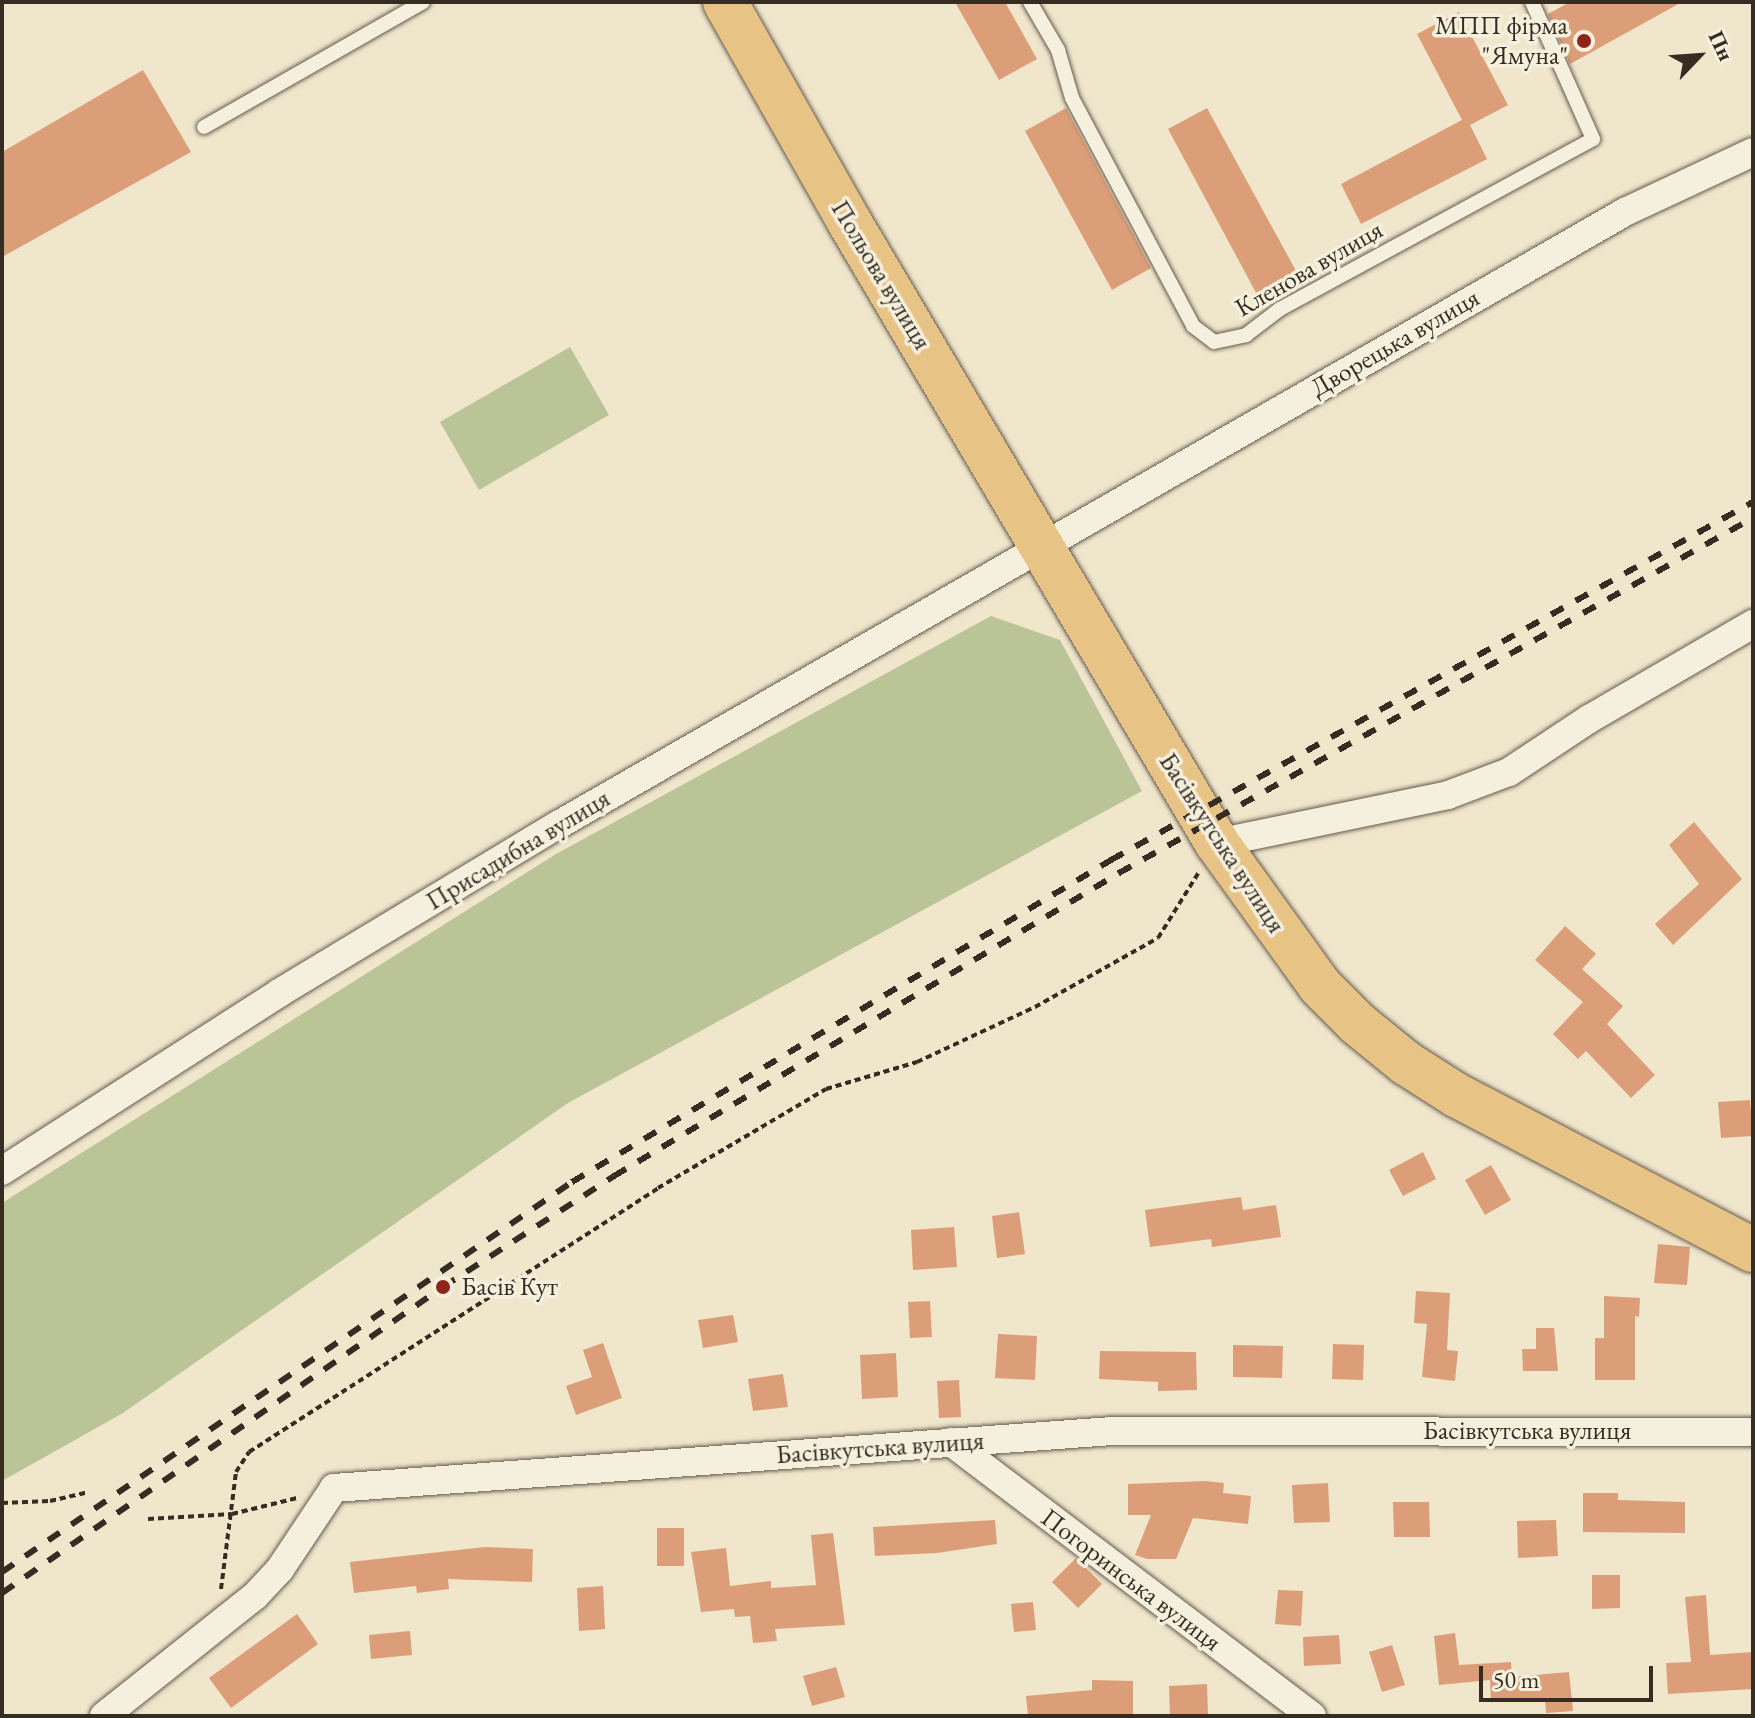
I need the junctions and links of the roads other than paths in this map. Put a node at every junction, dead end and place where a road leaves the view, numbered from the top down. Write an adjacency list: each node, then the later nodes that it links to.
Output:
1 (423, 2): 5 (lane)
2 (725, 2): 7 (main road, Польова вулиця)
3 (1030, 2): 4 (lane, Кленова вулиця)
4 (1532, 2)
5 (204, 127)
6 (1753, 152): 7 (street, Дворецька вулиця)
7 (1043, 544): 9 (main road, Басівкутська вулиця); 10 (street, Присадибна вулиця)
8 (1753, 624): 9 (street)
9 (1217, 843): 11 (main road, Басівкутська вулиця)
10 (3, 1167)
11 (1753, 1250)
12 (1753, 1432): 13 (street, Басівкутська вулиця)
13 (951, 1442): 14 (street, Басівкутська вулиця); 15 (street, Погоринська вулиця)
14 (104, 1716)
15 (1312, 1716)

